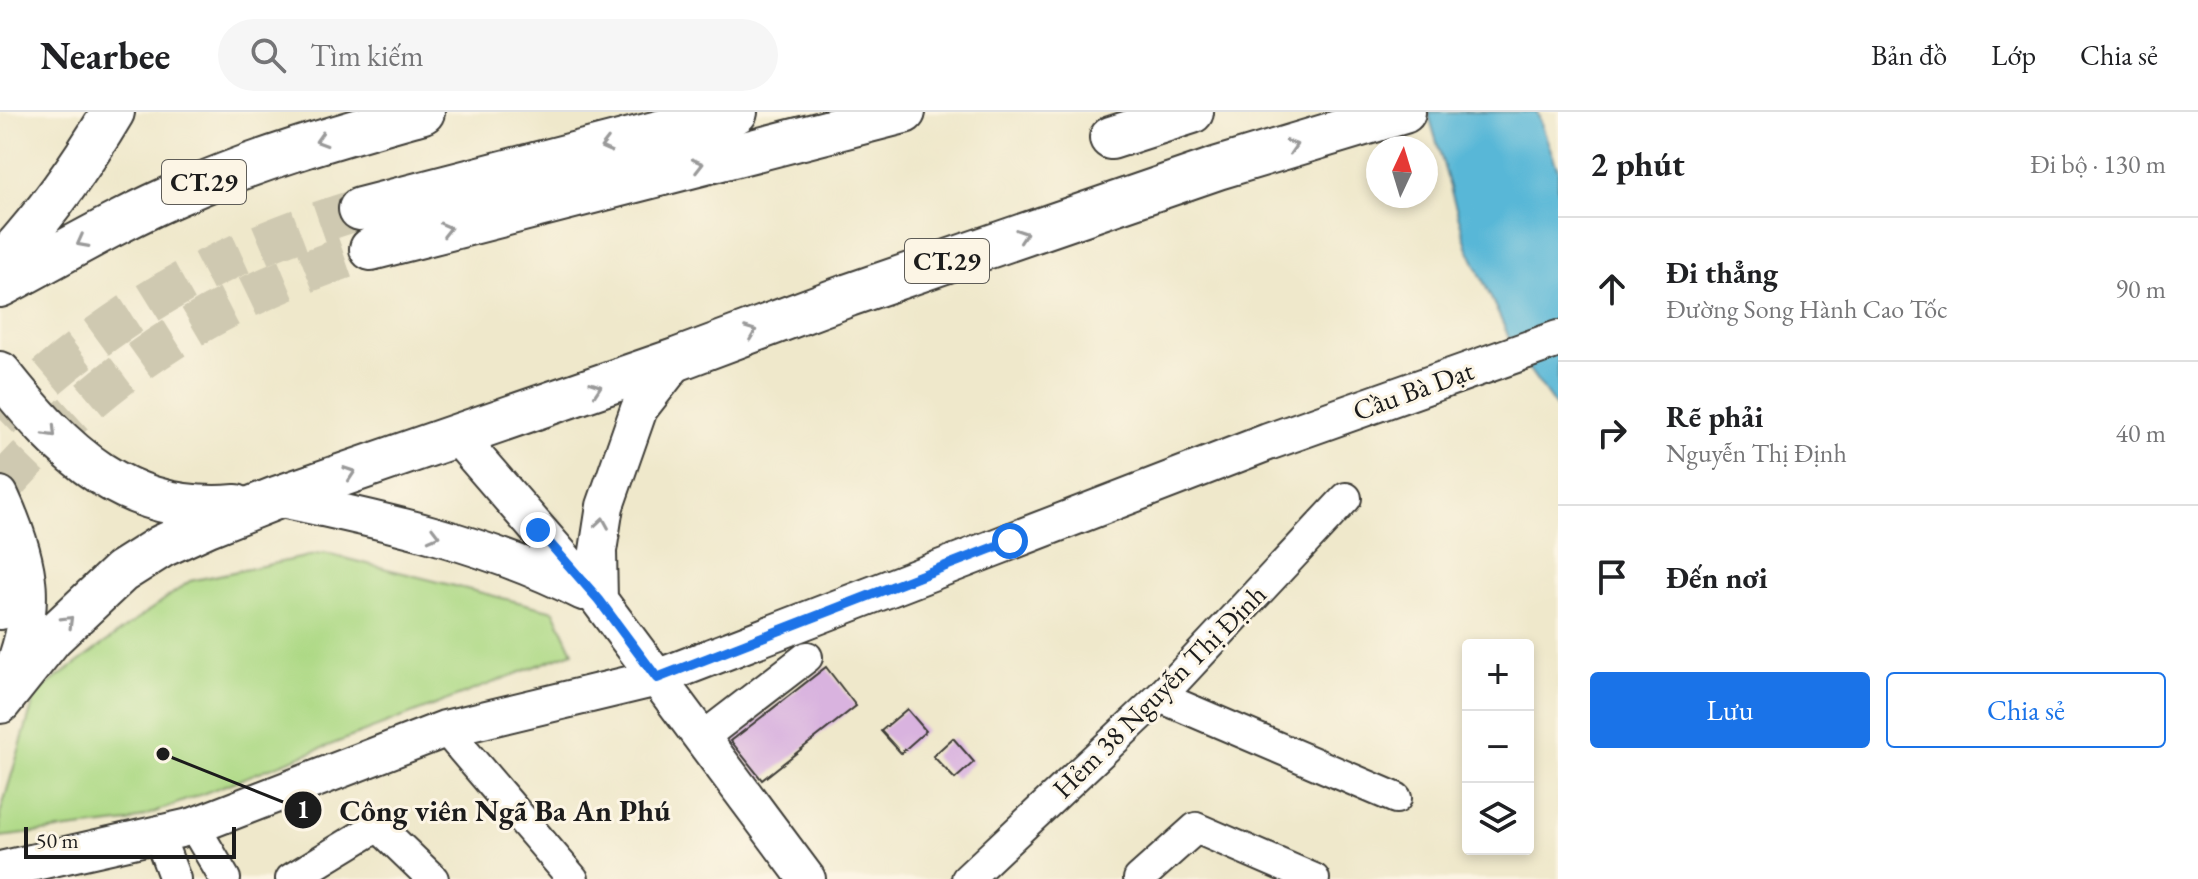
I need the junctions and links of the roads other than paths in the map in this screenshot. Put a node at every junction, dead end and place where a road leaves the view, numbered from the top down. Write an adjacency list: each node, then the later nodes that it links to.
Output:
1 (113, 112): 10 (highway)
2 (423, 112): 11 (highway, CT.29, one-way to 11)
3 (736, 112): 8 (highway, one-way to 8)
4 (904, 112): 9 (highway, one-way to 4)
5 (1192, 112): 7 (highway)
6 (1404, 112): 13 (highway, CT.29, one-way to 6)
7 (1111, 138)
8 (360, 209)
9 (371, 249)
10 (0, 265)
11 (0, 286)
12 (1558, 339): 23 (main road, Cầu Bà Dạt)
13 (678, 359): 15 (highway, CT.29, one-way to 13); 20 (main road, one-way to 13)
14 (0, 373): 17 (highway, CT.29, one-way to 17)
15 (457, 436): 17 (highway, CT.29, one-way to 15); 20 (main road)
16 (0, 495): 25 (main road)
17 (276, 498): 20 (main road, one-way to 20); 25 (highway, one-way to 17)
18 (1346, 498): 24 (street, Hẻm 38 Nguyễn Thị Định)
19 (0, 542): 21 (highway)
20 (599, 600): 23 (main road)
21 (0, 608)
22 (807, 657): 27 (street)
23 (657, 678): 26 (main road, Cầu Bà Dạt); 27 (main road)
24 (1160, 697): 28 (street); 39 (street, Hẻm 38 Nguyễn Thị Định)
25 (0, 699)
26 (445, 729): 29 (main road, Cầu Bà Dạt); 37 (street)
27 (702, 738): 38 (main road)
28 (1396, 798)
29 (194, 826): 30 (main road, Cầu Bà Dạt); 34 (street)
30 (147, 837): 31 (main road, Cầu Bà Dạt); 32 (main road); 33 (street)
31 (0, 870)
32 (68, 879)
33 (175, 879)
34 (225, 879)
35 (291, 879): 36 (street)
36 (433, 879)
37 (573, 879)
38 (807, 879)
39 (967, 879)
40 (1139, 879): 41 (street)
41 (1314, 879)

